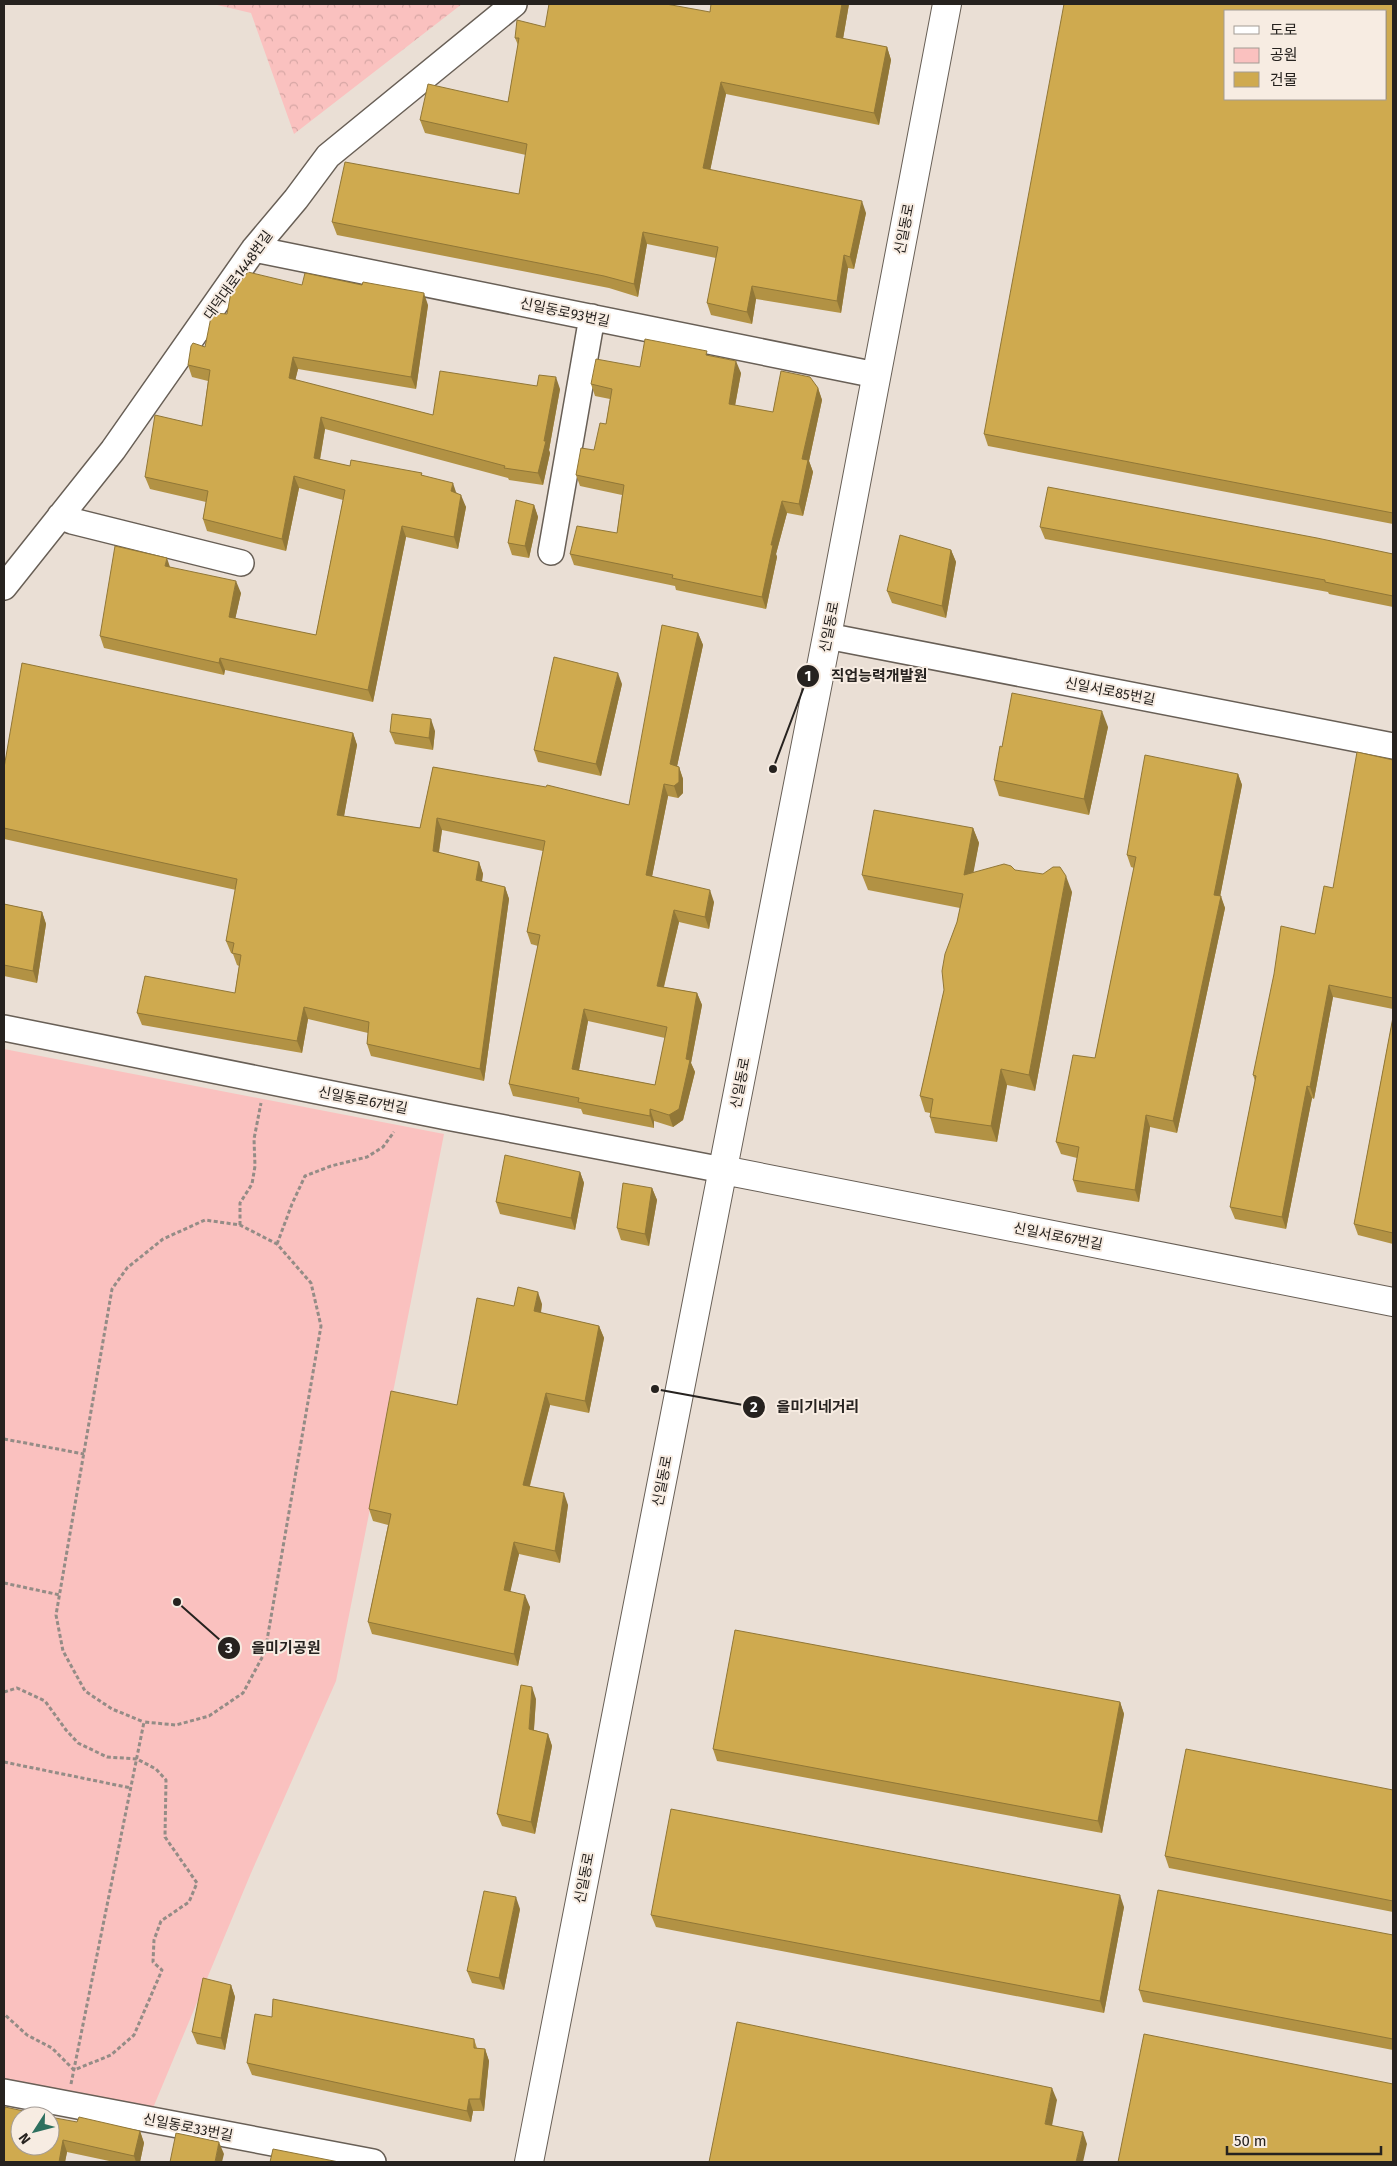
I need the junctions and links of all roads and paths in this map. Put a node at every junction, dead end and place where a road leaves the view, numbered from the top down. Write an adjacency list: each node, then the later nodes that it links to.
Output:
1 (514, 4): 3 (street, 대덕대로1448번길)
2 (947, 4): 5 (main road, 신일동로)
3 (254, 249): 4 (street, 신일동로93번길); 6 (street, 대덕대로1448번길)
4 (592, 317): 5 (street, 신일동로93번길); 7 (street)
5 (876, 375): 10 (main road, 신일동로)
6 (60, 516): 8 (street); 9 (street, 대덕대로1448번길)
7 (551, 552)
8 (241, 563)
9 (4, 587)
10 (828, 636): 11 (street, 신일서로85번길); 15 (main road, 신일동로)
11 (1393, 746)
12 (4, 1028): 15 (street, 신일동로67번길)
13 (262, 1100): 16 (path)
14 (394, 1132): 17 (path)
15 (723, 1170): 18 (main road, 신일서로67번길); 33 (main road, 신일동로)
16 (240, 1225): 17 (path); 20 (path)
17 (277, 1244): 24 (path)
18 (1393, 1302)
19 (4, 1438): 20 (path)
20 (84, 1454): 22 (path)
21 (4, 1583): 22 (path)
22 (60, 1595): 24 (path)
23 (4, 1692): 25 (path)
24 (144, 1722): 25 (path)
25 (137, 1759): 27 (path); 29 (path)
26 (4, 1762): 27 (path)
27 (131, 1788): 29 (path)
28 (4, 2014): 29 (path)
29 (74, 2070): 31 (path)
30 (4, 2092): 31 (street, 신일동로33번길)
31 (67, 2104): 32 (street, 신일동로33번길)
32 (373, 2162)
33 (529, 2162)

